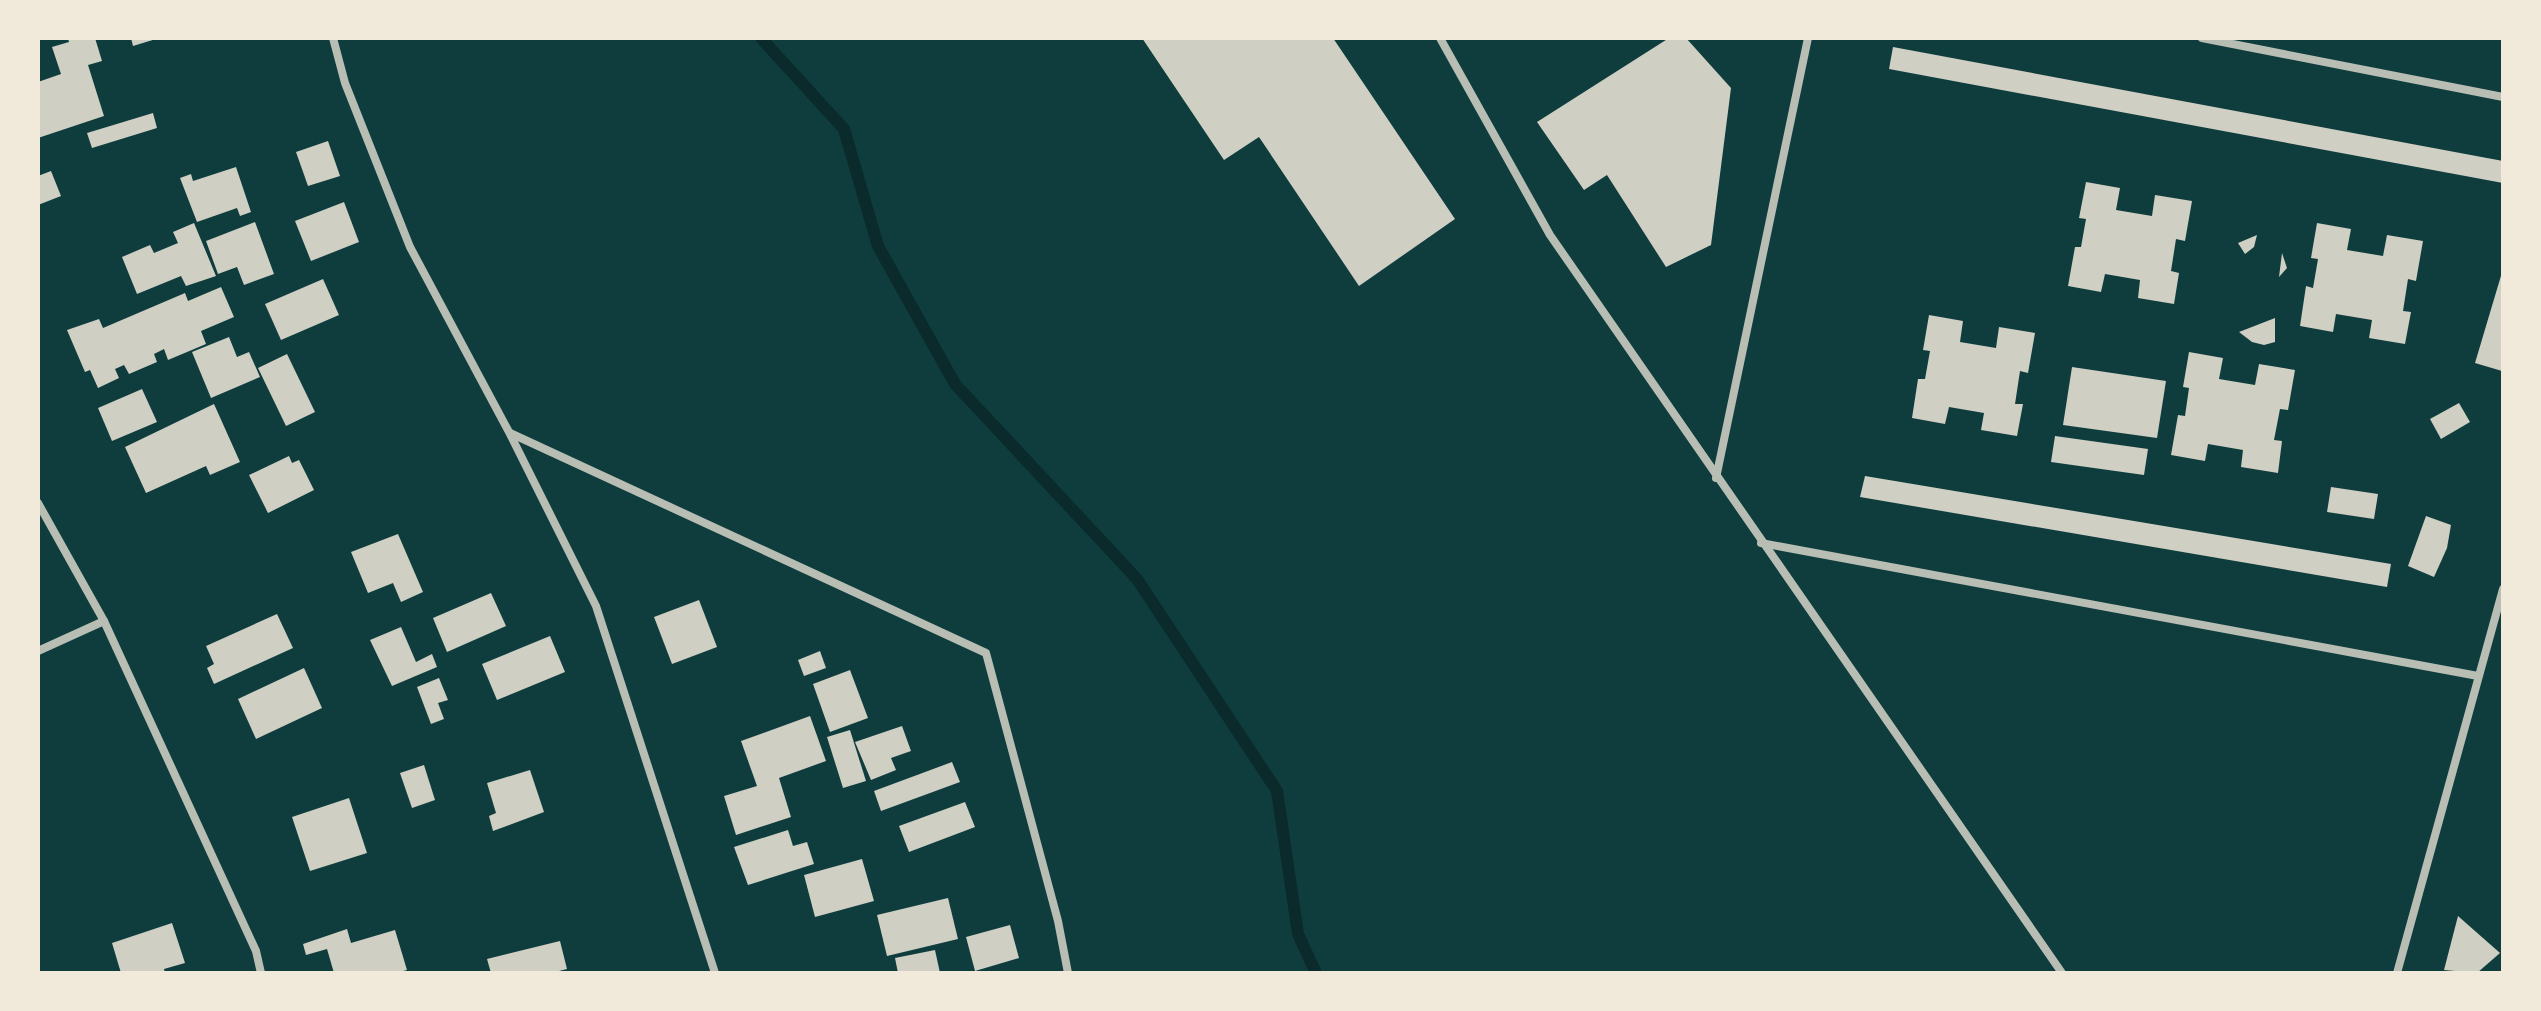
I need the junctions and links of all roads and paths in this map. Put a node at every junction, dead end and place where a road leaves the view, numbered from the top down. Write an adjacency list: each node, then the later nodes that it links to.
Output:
1 (333, 38): 6 (street)
2 (1440, 38): 7 (street)
3 (1808, 38): 7 (street)
4 (2202, 38): 5 (street)
5 (2503, 97)
6 (509, 432): 15 (street); 16 (street)
7 (1716, 478): 9 (street)
8 (38, 503): 11 (street)
9 (1761, 543): 13 (street); 17 (street)
10 (2503, 589): 13 (street)
11 (104, 621): 12 (street); 14 (street)
12 (38, 651)
13 (2478, 676): 18 (street)
14 (261, 973)
15 (715, 973)
16 (1068, 973)
17 (2062, 973)
18 (2397, 973)

